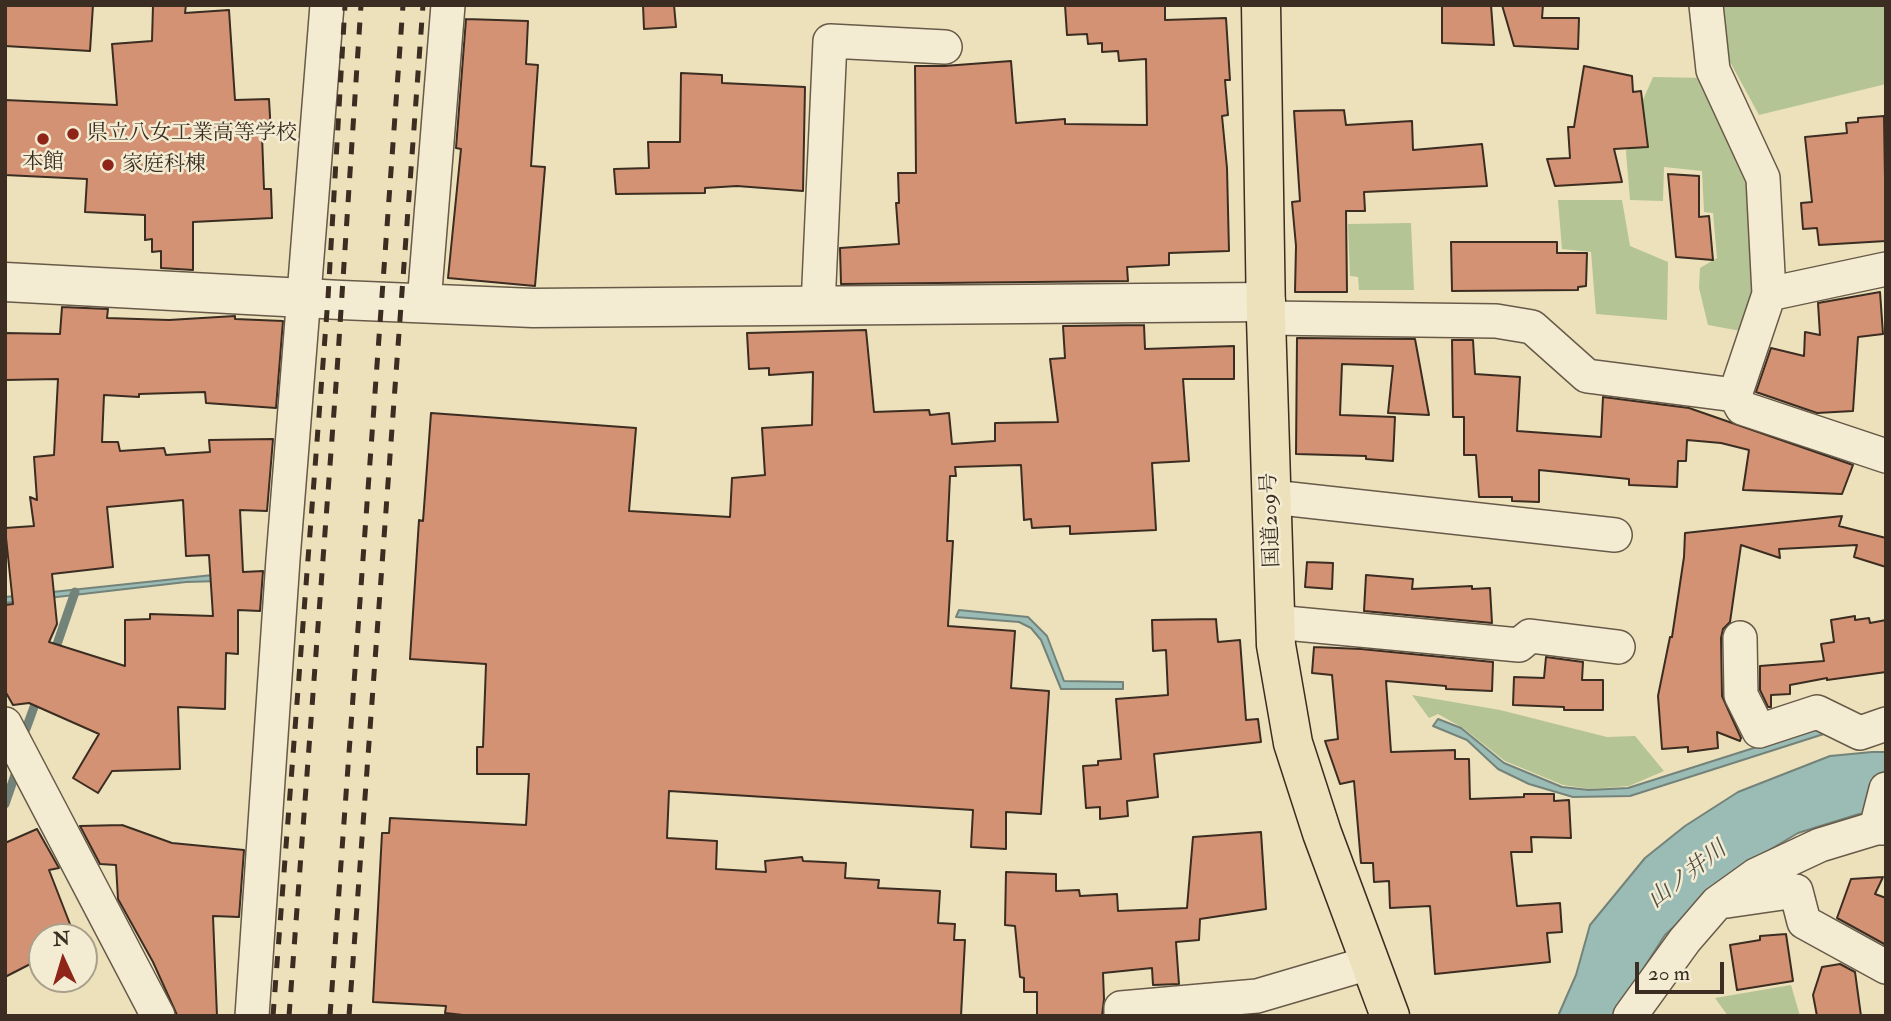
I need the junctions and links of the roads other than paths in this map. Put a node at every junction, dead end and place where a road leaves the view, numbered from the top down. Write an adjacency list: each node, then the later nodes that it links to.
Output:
1 (327, 5): 9 (street)
2 (448, 5): 10 (street)
3 (1261, 5): 12 (highway, 国道209号)
4 (1706, 5): 8 (street)
5 (945, 47): 11 (street)
6 (1886, 269): 8 (street)
7 (5, 282): 9 (street)
8 (1769, 294): 13 (street)
9 (304, 298): 10 (street); 28 (street)
10 (424, 303): 11 (street)
11 (818, 306): 12 (street)
12 (1266, 310): 13 (street); 15 (highway, 国道209号)
13 (1735, 394): 14 (street)
14 (1886, 456)
15 (1272, 497): 16 (street); 17 (highway, 国道209号)
16 (1615, 536)
17 (1275, 622): 19 (street); 25 (highway, 国道209号)
18 (1740, 638): 20 (street)
19 (1618, 647)
20 (1886, 724)
21 (8, 739): 27 (street)
22 (1886, 789): 23 (street)
23 (1881, 828): 24 (street)
24 (1717, 903): 26 (street); 31 (street)
25 (1369, 963): 29 (street); 30 (highway, 国道209号)
26 (1886, 967)
27 (158, 1016)
28 (252, 1016)
29 (1121, 1016)
30 (1390, 1016)
31 (1630, 1016)

